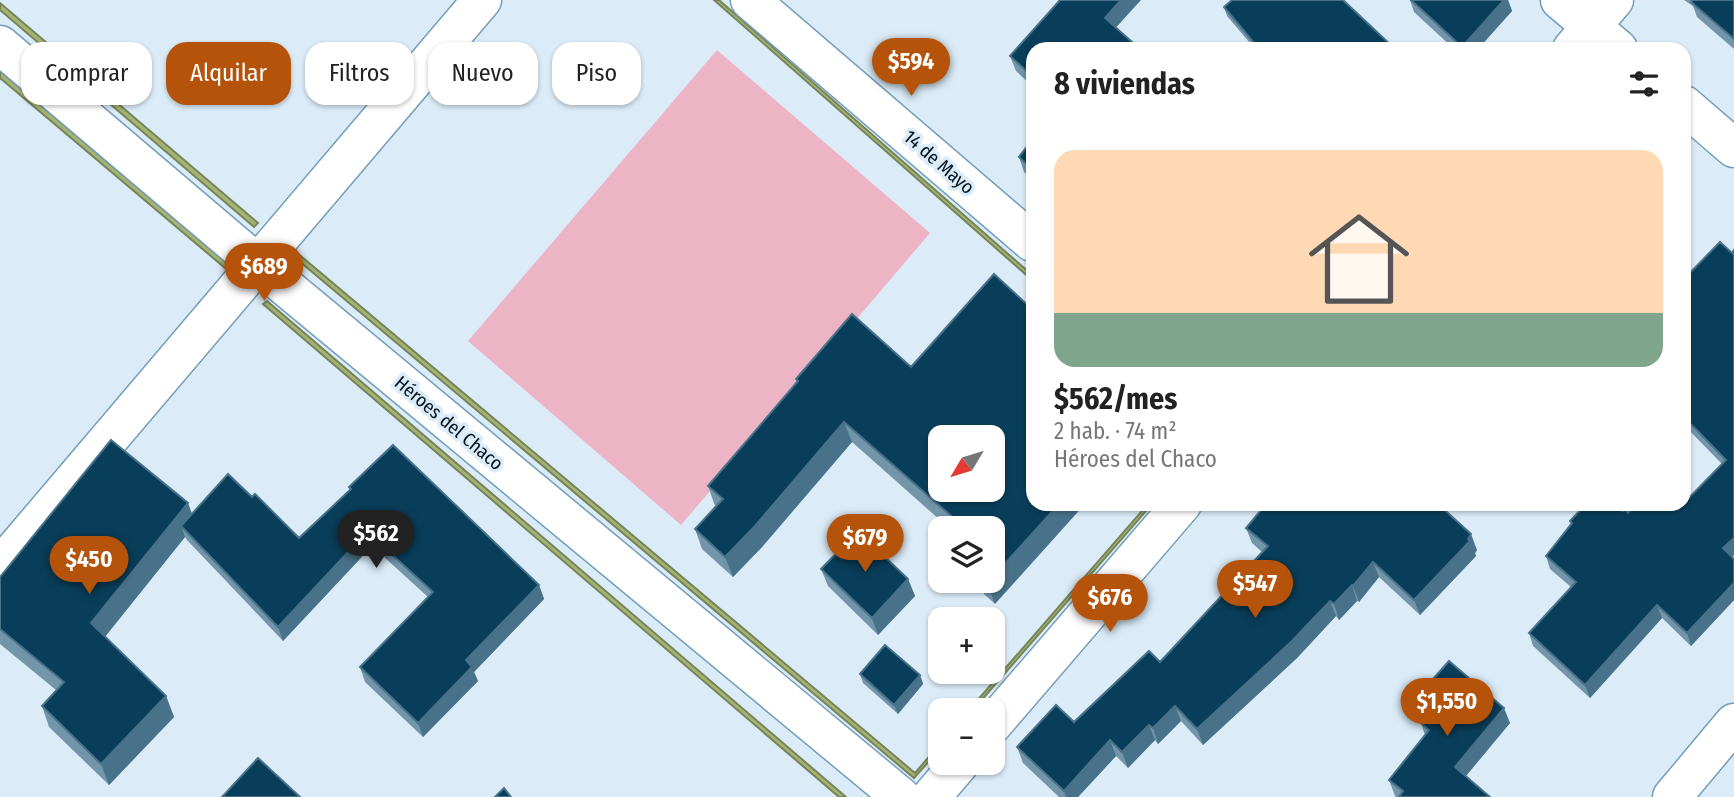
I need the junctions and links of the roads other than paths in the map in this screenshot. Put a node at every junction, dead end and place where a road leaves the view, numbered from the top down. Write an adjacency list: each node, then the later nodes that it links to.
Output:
1 (482, 0): 9 (street)
2 (750, 0): 8 (street, 14 de Mayo)
3 (1560, 0): 4 (street)
4 (1599, 31)
5 (0, 46): 9 (street, Héroes del Chaco)
6 (1691, 111): 7 (street)
7 (1734, 148)
8 (1026, 237)
9 (258, 264): 11 (street); 15 (street, Héroes del Chaco)
10 (1176, 511): 12 (street)
11 (0, 567)
12 (1005, 710)
13 (1734, 723): 17 (street)
14 (950, 775): 16 (street)
15 (901, 797)
16 (931, 797)
17 (1672, 797)

